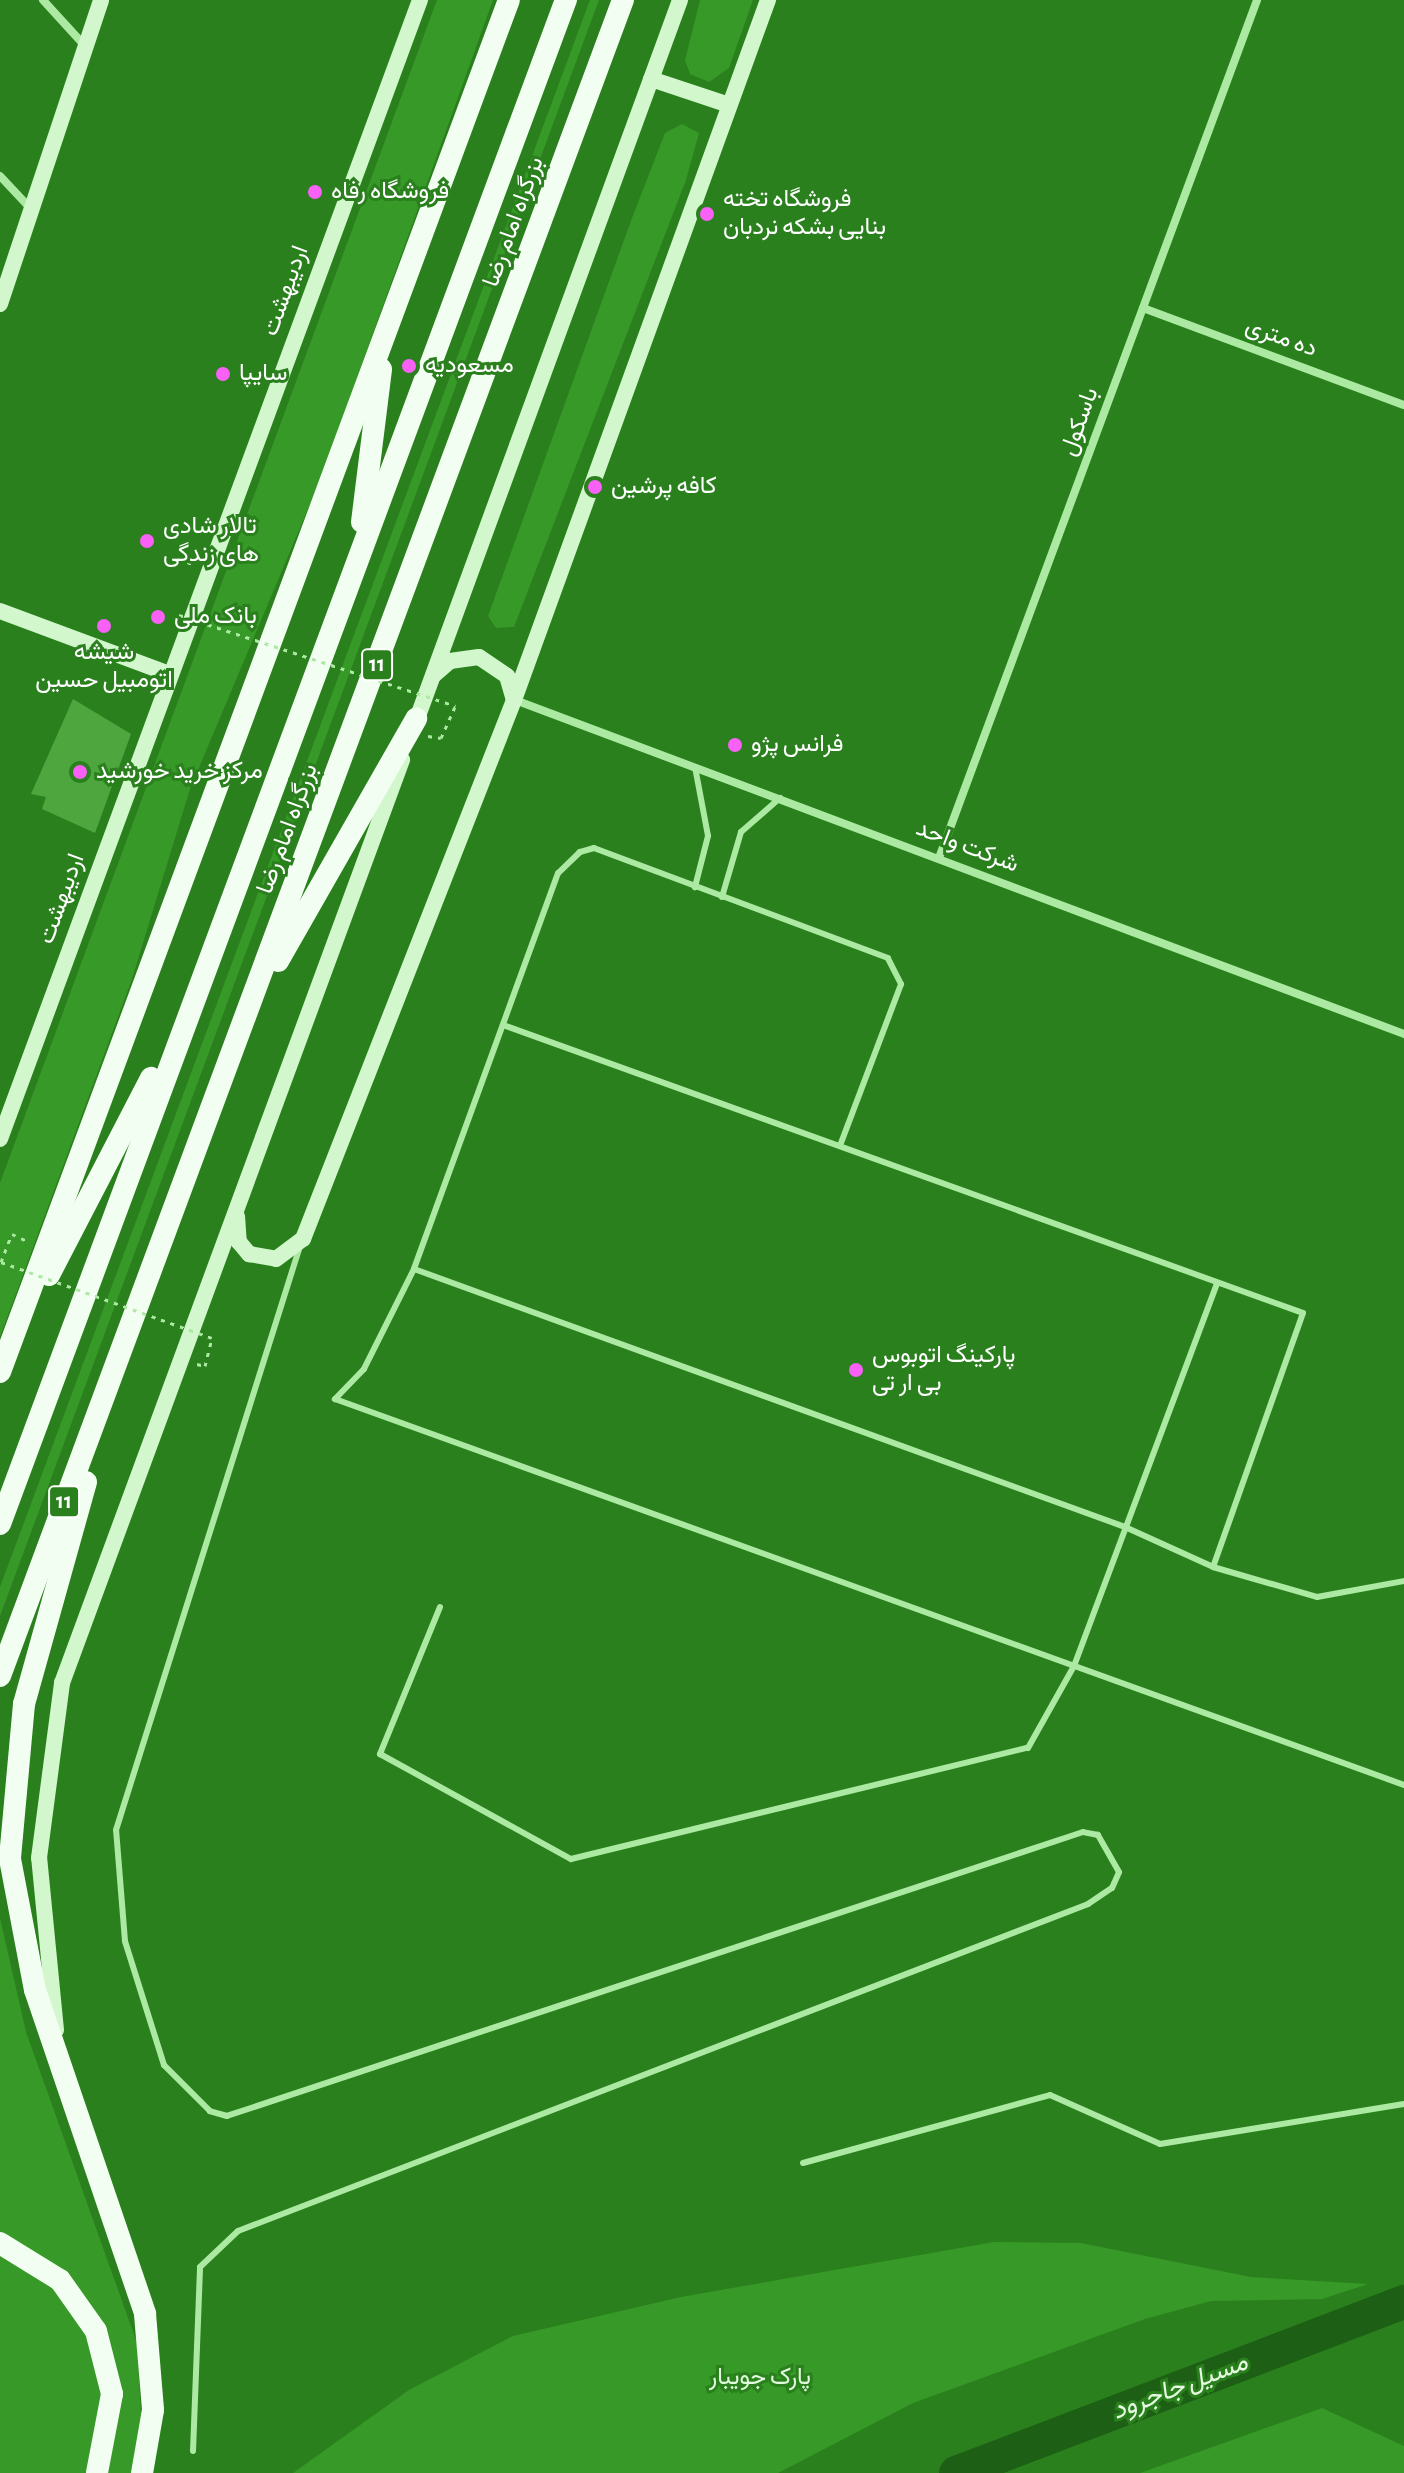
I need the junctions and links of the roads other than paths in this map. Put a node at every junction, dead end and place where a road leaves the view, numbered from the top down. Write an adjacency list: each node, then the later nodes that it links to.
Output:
1 (43, 0): 10 (street)
2 (101, 0): 10 (main road)
3 (420, 0): 21 (main road, اردیبهشت)
4 (509, 0): 17 (highway)
5 (566, 0): 19 (highway, بزرگراه امام رضا / 11)
6 (623, 0): 31 (highway, بزرگراه امام رضا / 11)
7 (680, 0): 11 (main road)
8 (768, 0): 12 (main road)
9 (1257, 0): 16 (street, باسکول)
10 (85, 47): 14 (main road)
11 (651, 79): 12 (main road); 22 (main road)
12 (729, 105): 23 (main road)
13 (0, 176): 14 (street)
14 (31, 210): 15 (main road)
15 (1, 297)
16 (1143, 308): 18 (street, ده متری); 27 (street, باسکول)
17 (386, 332): 19 (highway); 41 (highway)
18 (1404, 405)
19 (358, 557): 30 (highway, بزرگراه امام رضا / 11)
20 (0, 611): 21 (main road)
21 (169, 674): 34 (main road, اردیبهشت)
22 (432, 676): 23 (main road); 24 (main road)
23 (514, 700): 25 (street, شرکت واحد); 37 (main road)
24 (416, 719): 31 (highway); 36 (main road)
25 (694, 763): 26 (street, شرکت واحد); 28 (lane)
26 (781, 797): 27 (street, شرکت واحد); 29 (lane)
27 (939, 858): 33 (street, شرکت واحد)
28 (695, 887): 29 (lane); 32 (lane)
29 (722, 897): 35 (lane)
30 (193, 999): 41 (highway); 42 (highway, بزرگراه امام رضا / 11)
31 (244, 1021): 40 (highway, بزرگراه امام رضا / 11)
32 (503, 1025): 35 (lane); 38 (lane)
33 (1404, 1034)
34 (0, 1139)
35 (841, 1143): 39 (lane)
36 (237, 1210): 37 (main road); 50 (main road)
37 (303, 1239): 54 (lane)
38 (414, 1269): 43 (lane); 47 (lane)
39 (1217, 1283): 43 (lane); 44 (lane)
40 (129, 1329): 48 (highway, بزرگراه امام رضا / 11); 50 (highway)
41 (2, 1366)
42 (0, 1524)
43 (1125, 1527): 44 (lane); 47 (lane)
44 (1213, 1567): 45 (lane)
45 (1404, 1581)
46 (440, 1607): 47 (lane)
47 (1074, 1666): 49 (lane)
48 (0, 1676)
49 (1404, 1785)
50 (60, 2068): 56 (highway)
51 (1404, 2104): 52 (lane)
52 (803, 2163)
53 (0, 2243): 55 (highway)
54 (193, 2451)
55 (97, 2473)
56 (142, 2473)

